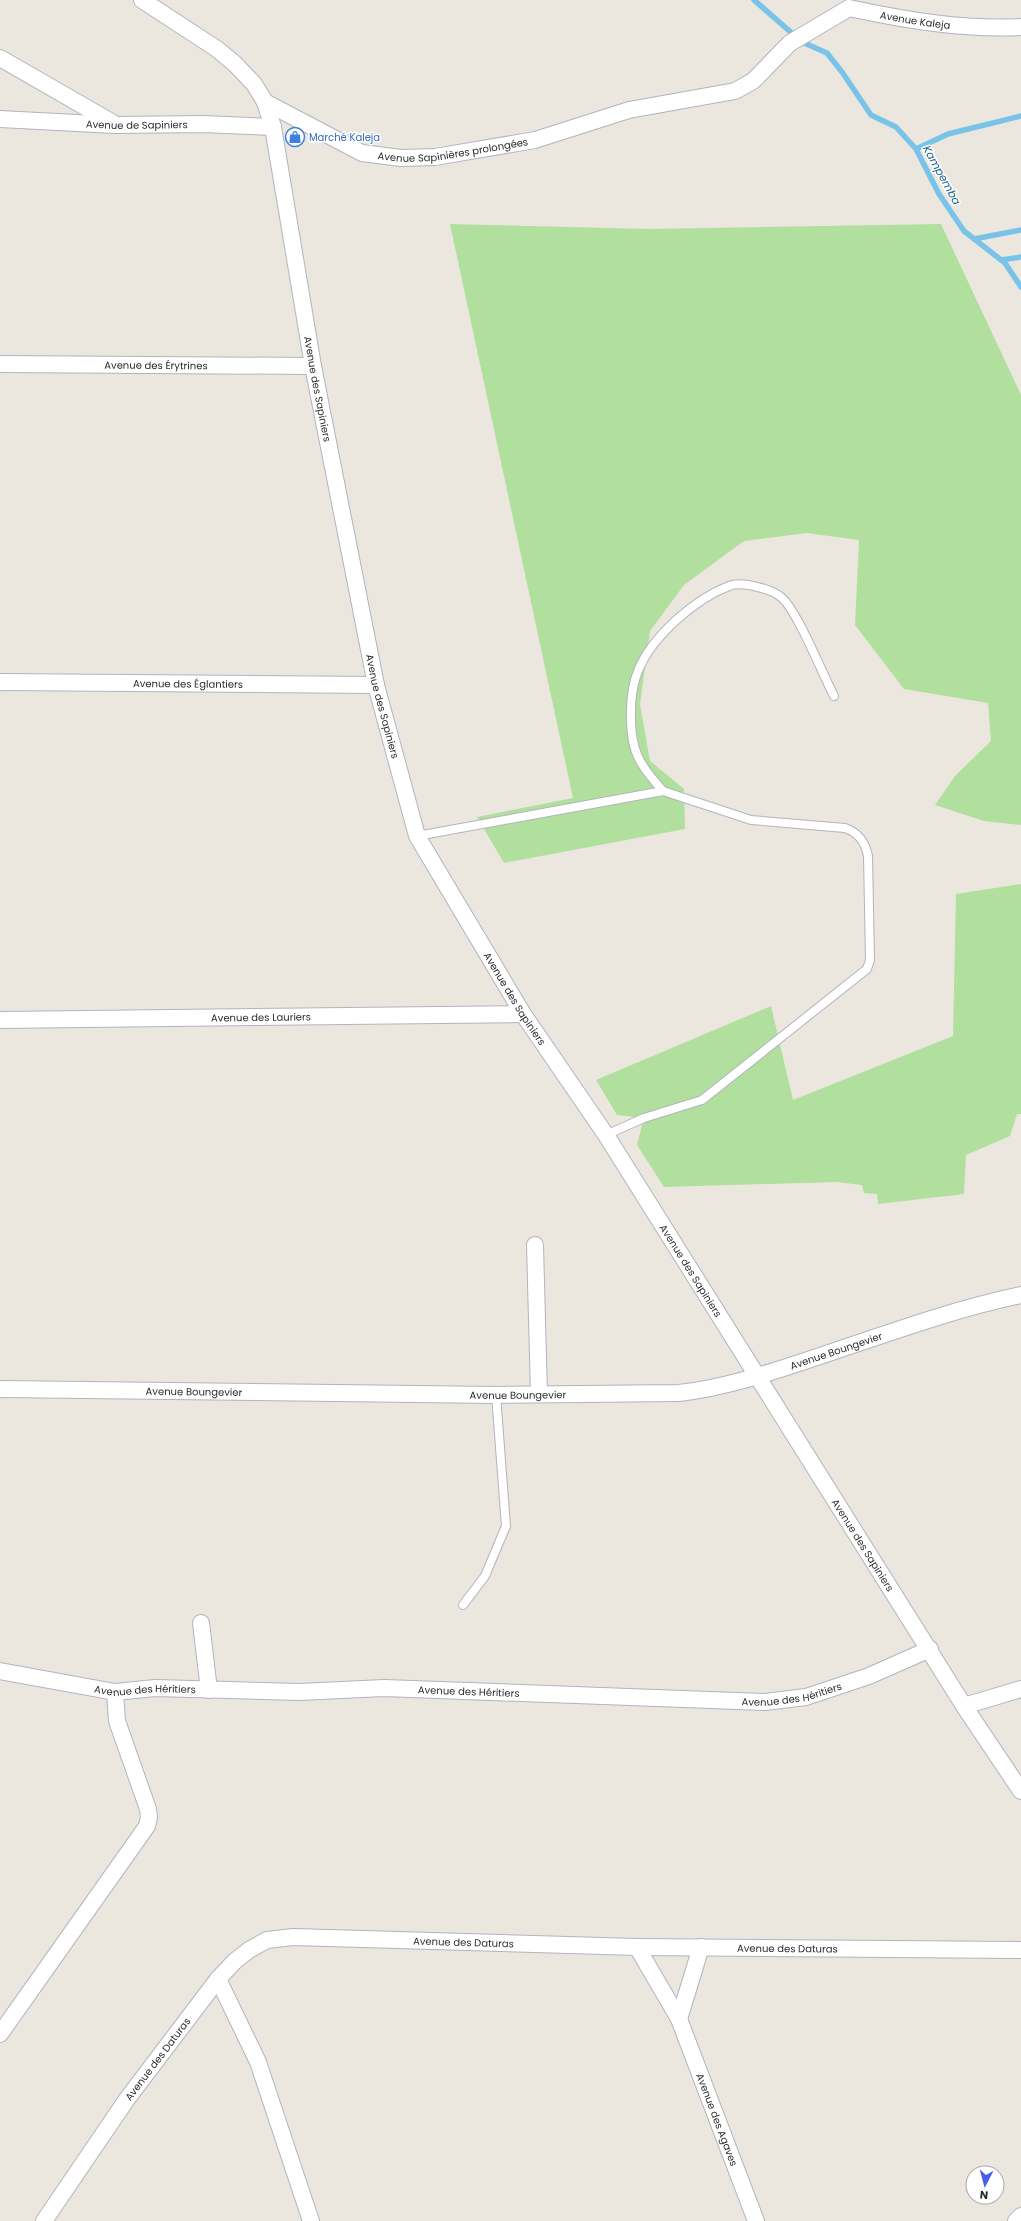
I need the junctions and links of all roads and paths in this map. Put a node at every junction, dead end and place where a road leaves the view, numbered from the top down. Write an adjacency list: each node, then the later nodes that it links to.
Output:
1 (142, 0): 6 (street, Avenue Sapinières prolongées)
2 (844, 4): 3 (street, Avenue Kaleja); 4 (street, Avenue Kaleja)
3 (1021, 26)
4 (814, 28): 6 (street, Avenue Sapinières prolongées)
5 (0, 58): 8 (street)
6 (265, 102): 9 (street, Avenue des Sapiniers)
7 (0, 119): 8 (street, Avenue de Sapiniers)
8 (116, 125): 9 (street, Avenue de Sapiniers)
9 (273, 127): 11 (street, Avenue des Sapiniers)
10 (0, 364): 11 (street, Avenue des Érytrines)
11 (313, 366): 13 (street, Avenue des Sapiniers)
12 (0, 682): 13 (street, Avenue des Églantiers)
13 (376, 685): 16 (street, Avenue des Sapiniers)
14 (834, 696): 15 (lane)
15 (663, 791): 16 (lane); 19 (lane)
16 (417, 836): 17 (street, Avenue des Sapiniers)
17 (523, 1014): 18 (street, Avenue des Lauriers); 19 (street, Avenue des Sapiniers)
18 (0, 1020)
19 (606, 1134): 22 (street, Avenue des Sapiniers)
20 (535, 1245): 24 (street)
21 (1021, 1295): 22 (street, Avenue Boungevier)
22 (759, 1376): 24 (street, Avenue Boungevier); 28 (street, Avenue des Sapiniers)
23 (0, 1389): 25 (street, Avenue Boungevier)
24 (539, 1394): 25 (street, Avenue Boungevier)
25 (496, 1395): 26 (lane)
26 (463, 1605)
27 (200, 1623): 31 (street)
28 (930, 1649): 31 (street, Avenue des Héritiers); 33 (street, Avenue des Sapiniers)
29 (0, 1671): 32 (street, Avenue des Héritiers)
30 (1021, 1689): 33 (street)
31 (209, 1690): 32 (street, Avenue des Héritiers)
32 (115, 1692): 40 (street)
33 (964, 1706): 34 (street, Avenue des Sapiniers)
34 (1021, 1791)
35 (637, 1947): 36 (street, Avenue des Daturas); 38 (street, Avenue des Daturas); 39 (street, Avenue des Agaves)
36 (701, 1947): 37 (street, Avenue des Daturas); 39 (street)
37 (1021, 1950)
38 (218, 1979): 42 (street, Avenue des Daturas); 43 (street)
39 (680, 2019): 44 (street, Avenue des Agaves)
40 (0, 2034)
41 (1021, 2216): 45 (street)
42 (44, 2221)
43 (311, 2221)
44 (756, 2221)
45 (1016, 2221)

